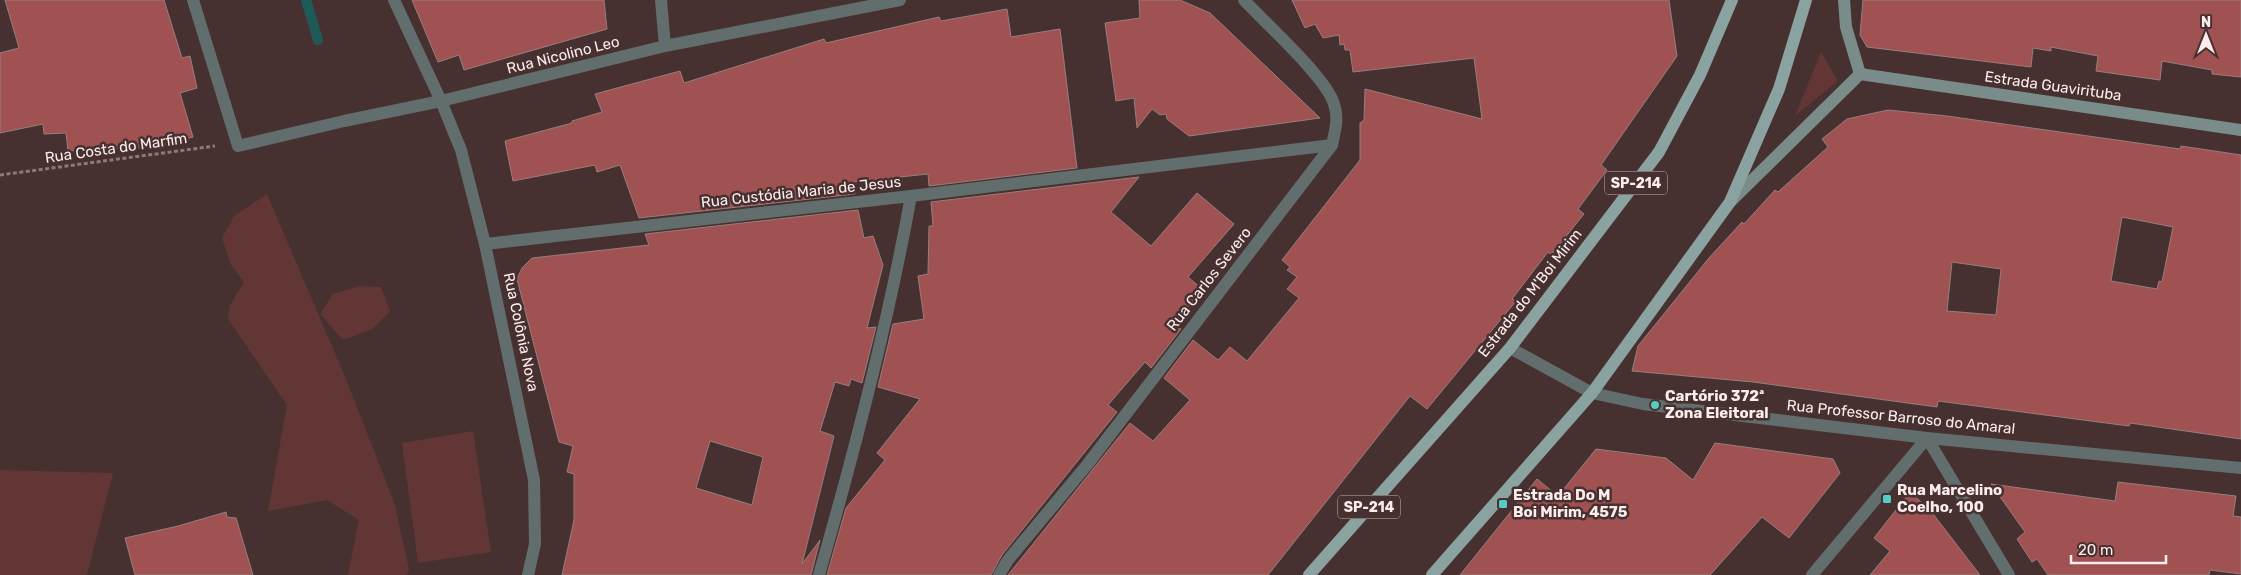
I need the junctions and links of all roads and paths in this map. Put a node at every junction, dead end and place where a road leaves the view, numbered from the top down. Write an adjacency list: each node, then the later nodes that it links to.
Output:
1 (193, 0): 13 (street)
2 (394, 0): 11 (street, Rua Colônia Nova)
3 (662, 0): 9 (street)
4 (900, 0): 9 (street, Rua Nicolino Leo)
5 (1244, 0): 14 (street, Rua Carlos Severo)
6 (1732, 0): 19 (main road, Estrada do M'Boi Mirim / SP-214)
7 (1806, 0): 17 (main road)
8 (1844, 0): 10 (street)
9 (665, 46): 11 (street, Rua Nicolino Leo)
10 (1860, 74): 12 (street, Estrada Guavirituba); 17 (street)
11 (441, 101): 13 (street, Rua Nicolino Leo); 18 (street, Rua Colônia Nova)
12 (2241, 130)
13 (235, 144): 15 (path, Rua Costa do Marfim)
14 (1332, 145): 16 (street); 25 (street, Rua Carlos Severo)
15 (0, 175)
16 (911, 196): 18 (street, Rua Custódia Maria de Jesus); 24 (street, Rua Custódia Maria de Jesus)
17 (1730, 202): 20 (main road)
18 (485, 244): 23 (street, Rua Colônia Nova)
19 (1510, 348): 20 (street, Rua Professor Barroso do Amaral); 26 (main road, Estrada do M'Boi Mirim / SP-214)
20 (1592, 393): 21 (street, Rua Professor Barroso do Amaral); 27 (main road)
21 (1926, 438): 22 (street, Rua Professor Barroso do Amaral); 28 (street); 29 (street)
22 (2241, 468)
23 (528, 575)
24 (819, 575)
25 (999, 575)
26 (1308, 575)
27 (1432, 575)
28 (1812, 575)
29 (2010, 575)

